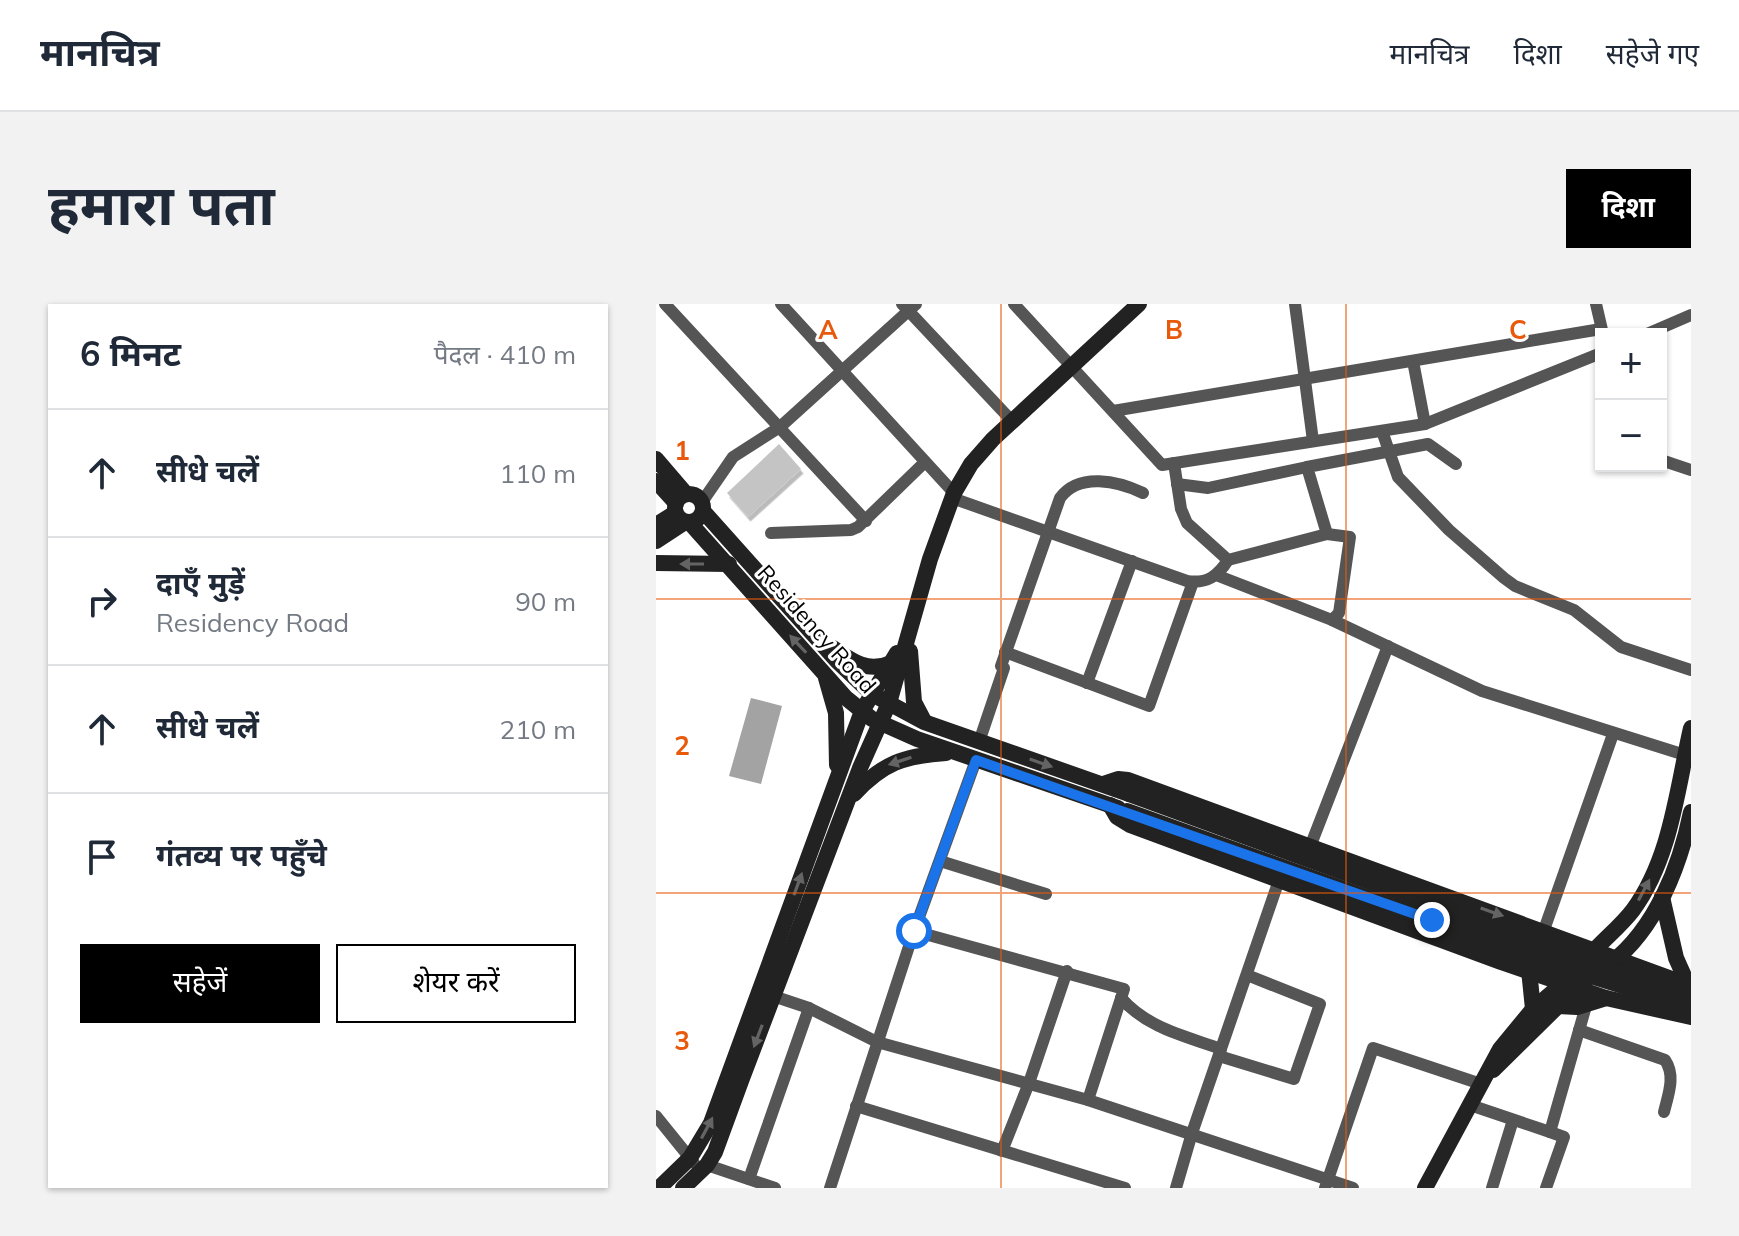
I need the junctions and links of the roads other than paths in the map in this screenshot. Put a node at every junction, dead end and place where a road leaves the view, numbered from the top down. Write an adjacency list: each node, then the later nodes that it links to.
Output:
1 (665, 304): 20 (street)
2 (781, 304): 15 (street)
3 (1014, 304): 14 (street)
4 (1139, 304): 14 (street)
5 (1295, 304): 16 (street)
6 (1596, 304): 9 (street)
7 (909, 306): 15 (street); 18 (street)
8 (1691, 315): 10 (street)
9 (1601, 328)
10 (1661, 328)
11 (1595, 332): 13 (street)
12 (1595, 355): 19 (street)
13 (1413, 361): 16 (street); 19 (street)
14 (1071, 367): 17 (street); 18 (street)
15 (843, 372): 20 (street); 25 (street)
16 (1304, 379): 17 (street); 22 (street)
17 (1113, 411): 27 (street)
18 (1012, 421): 34 (street)
19 (1425, 424): 21 (street)
20 (780, 427): 35 (street); 37 (street)
21 (1382, 431): 22 (street); 23 (street)
22 (1313, 441): 27 (street)
23 (1388, 452): 28 (street); 29 (street); 55 (street)
24 (656, 459): 36 (street, Residency Road)
25 (925, 462): 34 (street); 37 (street)
26 (1667, 462): 30 (street)
27 (1174, 463): 32 (street)
28 (1456, 464)
29 (1307, 467): 32 (street); 41 (street)
30 (1691, 470)
31 (656, 481): 36 (street, Residency Road)
32 (1177, 484): 43 (street)
33 (1143, 493): 39 (street)
34 (953, 496): 39 (street); 51 (street)
35 (703, 507): 36 (street); 36 (street); 50 (street, Residency Road)
36 (682, 511): 38 (street); 42 (street); 46 (street, Residency Road)
37 (866, 521): 40 (street)
38 (656, 525)
39 (1047, 531): 44 (street); 53 (street)
40 (771, 533)
41 (1327, 534): 43 (street); 49 (street)
42 (656, 541)
43 (1228, 560): 47 (street)
44 (1132, 561): 48 (street); 57 (street)
45 (656, 563): 46 (street, one-way to 45)
46 (729, 564): 56 (street, Residency Road, one-way to 46)
47 (1216, 575): 48 (street); 49 (street)
48 (1193, 582): 57 (street)
49 (1332, 620): 52 (street)
50 (812, 633): 54 (street); 58 (street, Residency Road)
51 (909, 633): 54 (street); 59 (street); 61 (street)
52 (1388, 646): 64 (street); 73 (street)
53 (1005, 652): 57 (street); 65 (street)
54 (891, 663): 58 (street)
55 (1691, 670)
56 (824, 673): 60 (street, Residency Road); 68 (street)
57 (1087, 683)
58 (872, 694): 59 (street, Residency Road); 60 (street)
59 (889, 703): 61 (street, Residency Road); 62 (street)
60 (862, 711): 62 (street, Residency Road); 68 (street)
61 (924, 722): 65 (street, Residency Road)
62 (881, 723): 67 (street, Residency Road); 70 (street)
63 (1691, 728): 66 (street)
64 (1613, 734): 66 (street); 78 (street)
65 (979, 742): 69 (street, Residency Road, one-way to 69)
66 (1685, 755): 80 (street, one-way to 66)
67 (971, 759): 70 (street, one-way to 70); 71 (street, Residency Road); 74 (street)
68 (836, 783): 109 (street, one-way to 68)
69 (1103, 784): 73 (street); 86 (street, Residency Road, bridge)
70 (847, 801): 87 (street)
71 (1110, 805): 75 (street); 94 (street, Residency Road, bridge)
72 (1691, 812): 77 (street)
73 (1310, 847): 78 (street, one-way to 78)
74 (940, 861): 76 (street); 79 (street)
75 (1279, 880): 82 (street); 84 (street)
76 (1046, 894)
77 (1662, 897): 81 (street); 86 (street)
78 (1544, 930): 80 (street)
79 (914, 931): 83 (street); 96 (street)
80 (1594, 949): 81 (street); 85 (street)
81 (1617, 959): 85 (street); 86 (street)
82 (1529, 970): 85 (street); 93 (street)
83 (1067, 971): 88 (street); 99 (street)
84 (1247, 975): 97 (street); 97 (street)
85 (1572, 985): 89 (street); 90 (street); 93 (street)
86 (1690, 989): 94 (street)
87 (773, 996): 92 (street); 109 (street, one-way to 109)
88 (1121, 998): 97 (street); 100 (street)
89 (1606, 998): 91 (street); 94 (street)
90 (1558, 1006): 91 (street); 98 (street)
91 (1586, 1006): 95 (street)
92 (809, 1008): 96 (street); 110 (street)
93 (1533, 1009): 98 (street)
94 (1686, 1012)
95 (1579, 1030): 103 (street); 106 (street)
96 (877, 1042): 99 (street); 102 (street)
97 (1220, 1053): 107 (street)
98 (1483, 1080): 101 (street); 111 (street)
99 (1029, 1083): 100 (street); 108 (street)
100 (1088, 1100): 107 (street)
101 (1470, 1105): 105 (street); 119 (street)
102 (856, 1106): 108 (street); 115 (street)
103 (1664, 1112)
104 (656, 1116): 109 (street)
105 (1513, 1120): 106 (street); 120 (street)
106 (1550, 1132): 121 (street)
107 (1192, 1133): 111 (street); 117 (street)
108 (1002, 1151): 116 (street)
109 (699, 1164): 110 (street); 112 (street); 113 (street)
110 (749, 1179): 114 (street)
111 (1327, 1184): 118 (street)
112 (659, 1188)
113 (683, 1188)
114 (775, 1188)
115 (830, 1188)
116 (1125, 1188)
117 (1176, 1188)
118 (1353, 1188)
119 (1425, 1188)
120 (1492, 1188)
121 (1546, 1188)

